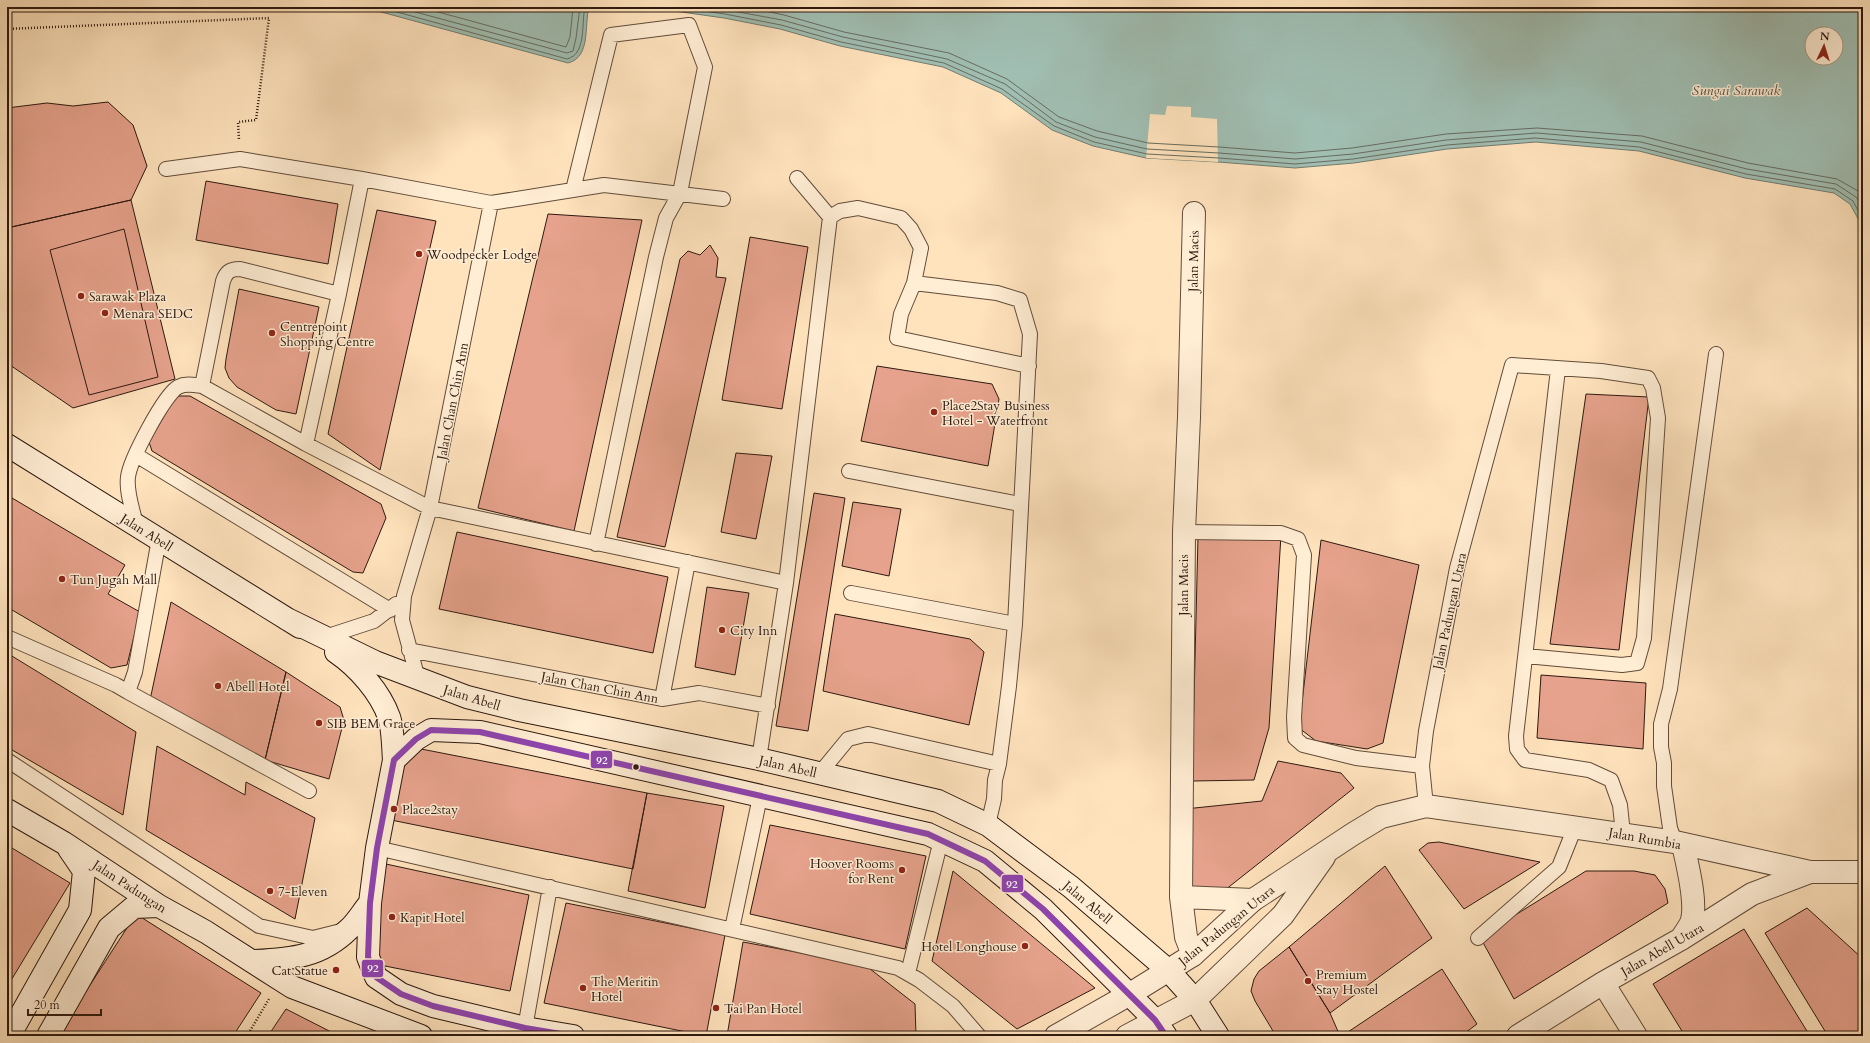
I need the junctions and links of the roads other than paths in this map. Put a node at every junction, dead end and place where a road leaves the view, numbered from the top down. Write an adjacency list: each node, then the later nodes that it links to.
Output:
1 (166, 169): 3 (lane)
2 (797, 178): 9 (lane)
3 (362, 179): 7 (lane); 11 (lane)
4 (573, 190): 5 (lane); 5 (lane); 7 (lane)
5 (680, 193): 6 (lane); 25 (lane)
6 (723, 200)
7 (491, 203): 21 (lane, Jalan Chan Chin Ann)
8 (1194, 213): 23 (main road, Jalan Macis)
9 (830, 217): 10 (lane); 27 (lane)
10 (914, 284): 13 (lane); 13 (lane)
11 (339, 294): 15 (lane); 16 (lane)
12 (1716, 354): 56 (lane)
13 (1029, 366): 20 (lane)
14 (1558, 369): 36 (lane); 36 (lane, Jalan Padungan Utara); 45 (lane, Jalan Padungan Utara)
15 (202, 386): 16 (lane); 18 (lane)
16 (306, 444): 21 (lane)
17 (7, 445): 22 (main road, Jalan Abell)
18 (136, 455): 22 (lane); 30 (lane)
19 (849, 471): 20 (lane)
20 (1020, 504): 32 (lane)
21 (430, 508): 25 (lane); 29 (lane, Jalan Chan Chin Ann)
22 (136, 524): 24 (main road, Jalan Abell)
23 (1184, 532): 45 (lane); 62 (main road, Jalan Macis)
24 (158, 539): 31 (main road, Jalan Abell); 38 (lane)
25 (596, 544): 26 (lane)
26 (688, 562): 27 (lane); 39 (lane)
27 (786, 583): 40 (lane)
28 (851, 593): 32 (lane)
29 (404, 596): 30 (lane, Jalan Chan Chin Ann); 35 (lane, Jalan Chan Chin Ann)
30 (390, 610): 33 (lane, Jalan Chan Chin Ann)
31 (287, 619): 33 (main road, Jalan Abell); 43 (main road, Jalan Abell)
32 (1015, 624): 44 (lane)
33 (325, 637): 37 (main road, Jalan Abell)
34 (7, 638): 38 (lane)
35 (409, 650): 37 (lane, Jalan Chan Chin Ann); 39 (lane, Jalan Chan Chin Ann)
36 (1526, 656): 53 (lane)
37 (418, 680): 41 (main road, Jalan Abell)
38 (128, 692): 47 (lane)
39 (662, 699): 40 (lane, Jalan Chan Chin Ann)
40 (768, 706): 41 (lane)
41 (759, 759): 46 (main road, Jalan Abell)
42 (7, 760): 66 (lane)
43 (394, 760): 48 (main road); 58 (main road, Jalan Abell)
44 (999, 764): 46 (lane); 51 (lane)
45 (1422, 766): 49 (lane, Jalan Padungan Utara)
46 (820, 773): 51 (main road, Jalan Abell)
47 (309, 791)
48 (760, 797): 54 (main road); 67 (lane)
49 (1426, 806): 52 (main road, Jalan Rumbia); 57 (main road, Jalan Padungan Utara)
50 (7, 810): 55 (main road, Jalan Padungan)
51 (988, 825): 72 (main road, Jalan Abell)
52 (1575, 827): 53 (main road, Jalan Rumbia); 68 (lane)
53 (1623, 834): 56 (main road, Jalan Rumbia)
54 (941, 840): 73 (lane); 75 (main road)
55 (64, 843): 65 (main road, Jalan Padungan); 79 (main road)
56 (1679, 843): 59 (main road, Jalan Rumbia); 69 (main road)
57 (1332, 847): 63 (main road, Jalan Padungan Utara); 76 (main road, Jalan Padungan Utara)
58 (377, 848): 61 (lane); 64 (main road, Jalan Abell)
59 (1810, 872): 60 (main road, Jalan Rumbia); 69 (main road, Jalan Abell Utara)
60 (1863, 872)
61 (550, 887): 67 (lane); 77 (lane)
62 (1181, 897): 63 (main road); 70 (main road, Jalan Macis)
63 (1253, 900): 70 (main road, Jalan Padungan Utara)
64 (370, 903): 66 (main road); 77 (main road)
65 (159, 906): 71 (main road, Jalan Padungan); 80 (main road)
66 (349, 929): 71 (main road)
67 (732, 929): 73 (lane)
68 (1478, 938)
69 (1681, 939): 74 (main road, Jalan Abell Utara)
70 (1192, 955): 72 (main road, Jalan Padungan Utara)
71 (254, 962): 81 (main road, Jalan Padungan)
72 (1170, 971): 75 (main road, Jalan Padungan Utara); 76 (main road, Jalan Abell)
73 (908, 973): 83 (lane)
74 (1603, 983): 87 (main road, Jalan Abell Utara); 88 (main road)
75 (1130, 994): 78 (main road); 84 (main road, Jalan Padungan Utara)
76 (1195, 1000): 78 (main road, Jalan Padungan Utara); 86 (main road, Jalan Abell)
77 (525, 1028): 82 (main road)
78 (1161, 1028): 85 (main road, Jalan Padungan Utara)
79 (8, 1036)
80 (48, 1036)
81 (421, 1036)
82 (573, 1036)
83 (979, 1036)
84 (1056, 1036)
85 (1127, 1036)
86 (1218, 1036)
87 (1518, 1036)
88 (1636, 1036)

